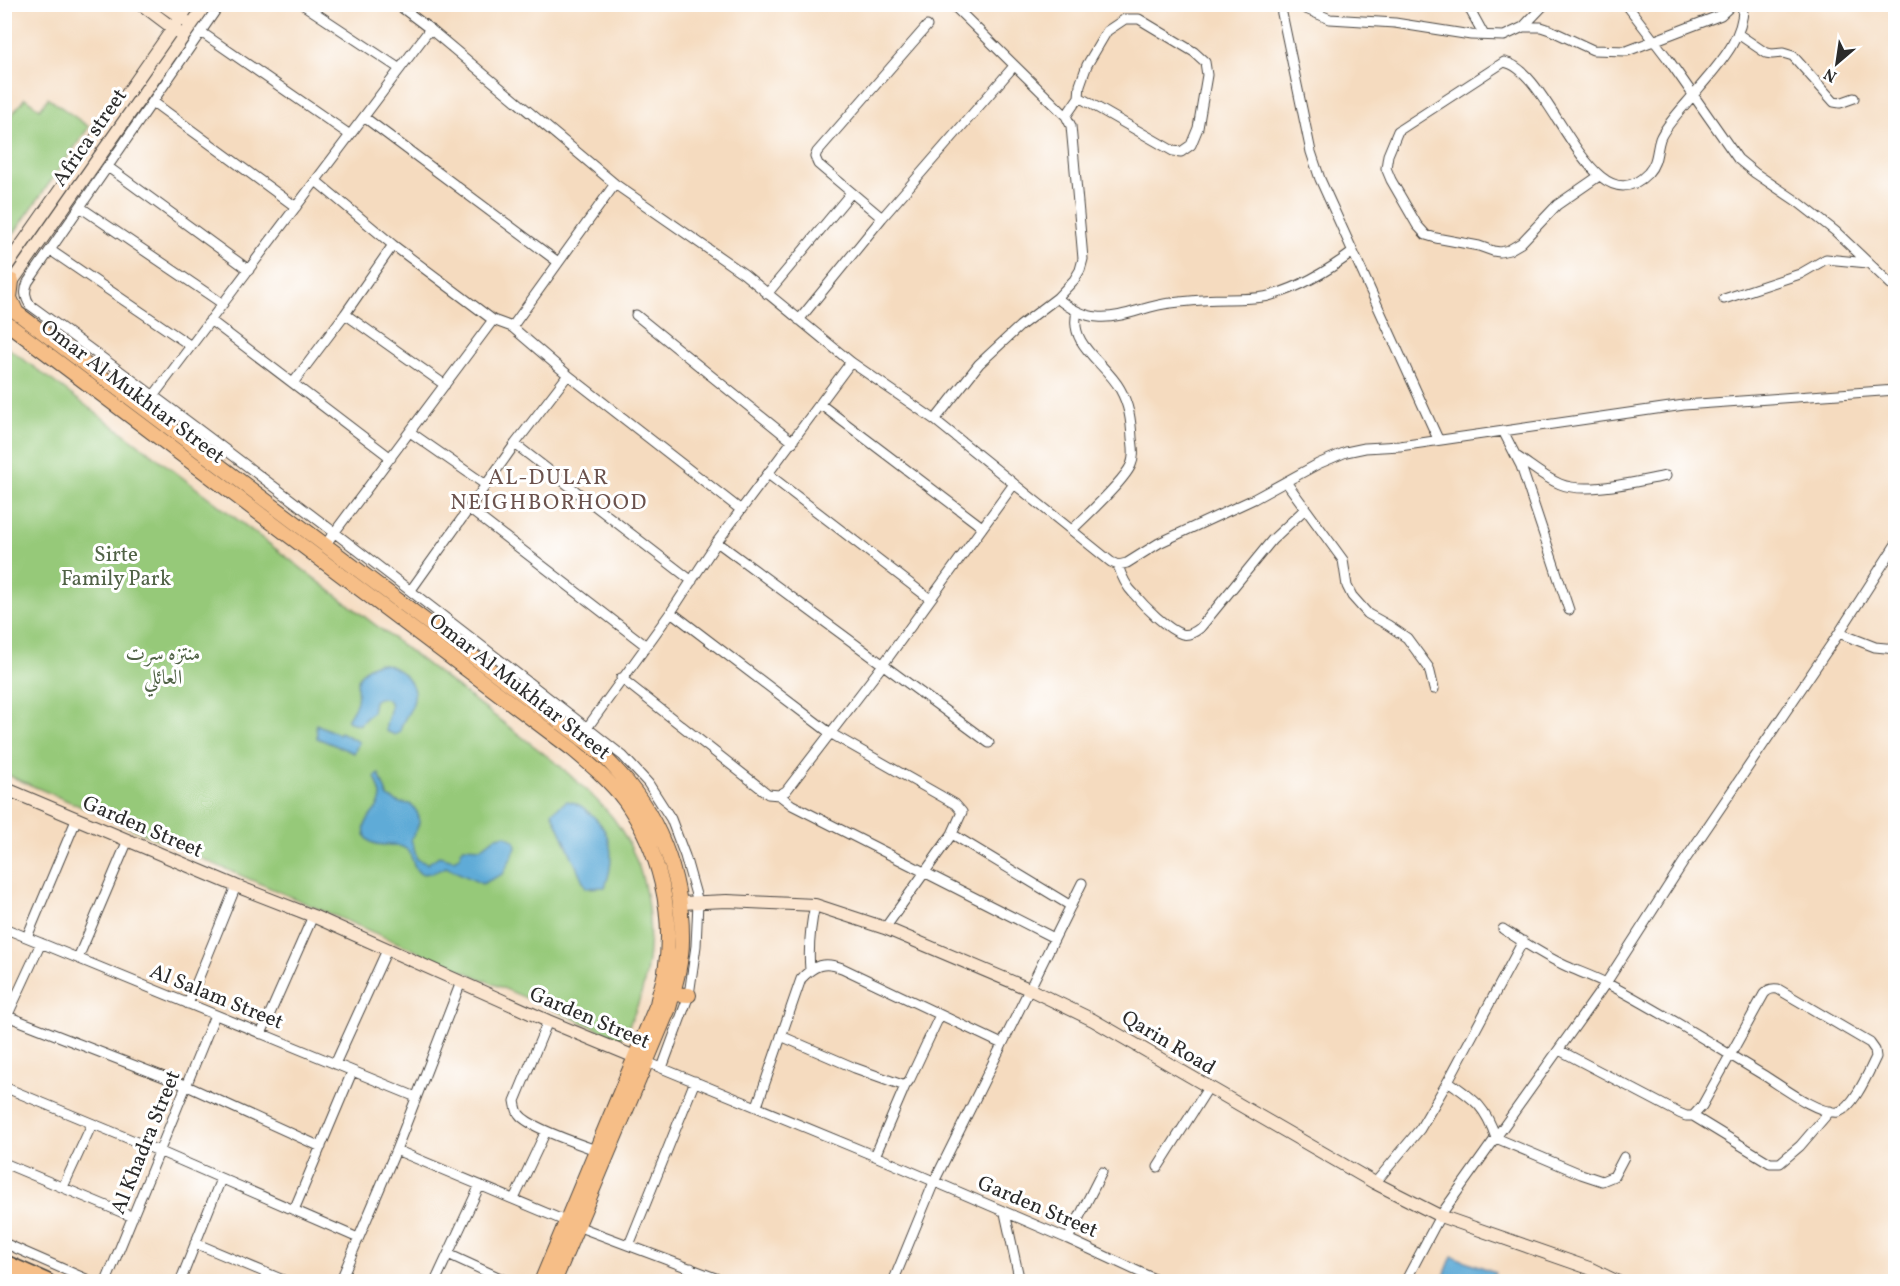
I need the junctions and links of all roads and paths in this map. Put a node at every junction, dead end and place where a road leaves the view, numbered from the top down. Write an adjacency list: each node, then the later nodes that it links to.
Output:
1 (141, 4): 18 (street)
2 (162, 4): 18 (street)
3 (189, 4): 18 (street, Africa street)
4 (206, 4): 21 (street, Africa street)
5 (220, 4): 21 (street)
6 (302, 4): 28 (street)
7 (398, 4): 22 (street)
8 (952, 4): 27 (street)
9 (1280, 4): 46 (street)
10 (1294, 4): 24 (street)
11 (1467, 4): 24 (street)
12 (1545, 4): 20 (street)
13 (1626, 4): 26 (street)
14 (1733, 4): 26 (street)
15 (1743, 4): 23 (street)
16 (1889, 4): 17 (street)
17 (1896, 7)
18 (176, 23): 21 (street); 25 (street); 50 (street, Africa street)
19 (927, 26): 40 (street)
20 (1522, 27): 24 (street); 26 (street)
21 (196, 29): 25 (street, Africa street); 32 (street); 35 (street)
22 (430, 29): 28 (street); 39 (street)
23 (1738, 34): 29 (street); 31 (street)
24 (1484, 35)
25 (184, 36): 50 (street, Africa street)
26 (1653, 40): 29 (street)
27 (1014, 66): 33 (street); 43 (street)
28 (400, 69): 34 (street)
29 (1694, 95): 37 (street); 48 (street)
30 (1079, 97): 30 (street); 33 (street)
31 (1854, 98)
32 (153, 102): 36 (street); 42 (street)
33 (1066, 116): 53 (street)
34 (364, 117): 35 (street); 47 (street)
35 (350, 135): 38 (street)
36 (108, 166): 41 (street); 49 (street)
37 (1599, 176): 37 (street)
38 (316, 181): 42 (street); 44 (street)
39 (615, 184): 47 (street); 52 (street)
40 (851, 193): 43 (street); 52 (street)
41 (80, 207): 45 (street); 56 (street)
42 (296, 207): 49 (street)
43 (882, 218): 63 (street)
44 (393, 245): 59 (street); 62 (street)
45 (50, 250): 66 (street); 72 (street)
46 (1353, 252): 57 (street); 78 (street)
47 (558, 262): 65 (street)
48 (1868, 263): 51 (street); 54 (street)
49 (249, 270): 56 (street)
50 (7, 281): 58 (main road)
51 (1896, 289)
52 (767, 294): 63 (street)
53 (1057, 298): 57 (street); 75 (street)
54 (1724, 299)
55 (4, 303): 58 (main road)
56 (223, 304): 61 (street)
57 (1077, 312): 92 (street)
58 (17, 313): 74 (main road)
59 (345, 314): 69 (street); 70 (street)
60 (636, 315): 79 (street)
61 (210, 320): 66 (street); 69 (street)
62 (493, 320): 65 (street); 70 (street)
63 (799, 320): 67 (street)
64 (8, 324): 152 (main road, Omar Al Mukhtar Street)
65 (512, 327): 68 (street)
66 (191, 346): 72 (street)
67 (851, 362): 73 (street); 75 (street)
68 (568, 375): 80 (street); 90 (street)
69 (292, 383): 82 (street)
70 (445, 385): 77 (street)
71 (1896, 390): 76 (street)
72 (154, 395): 74 (street); 93 (street)
73 (820, 404): 79 (street); 91 (street)
74 (145, 410): 96 (main road)
75 (935, 420): 86 (street)
76 (1503, 430): 78 (street); 81 (street)
77 (410, 432): 82 (street); 87 (street)
78 (1438, 440): 85 (street)
79 (793, 441): 83 (street)
80 (515, 444): 87 (street); 98 (street)
81 (1516, 456): 84 (street); 101 (street)
82 (391, 458): 93 (street)
83 (768, 474): 90 (street); 100 (street)
84 (1666, 476)
85 (1286, 482): 89 (street); 97 (street)
86 (1014, 484): 91 (street); 92 (street)
87 (486, 485): 88 (street)
88 (469, 509): 99 (street); 104 (street)
89 (1305, 509): 97 (street); 108 (street)
90 (741, 510): 94 (street)
91 (982, 527): 100 (street)
92 (1072, 530): 97 (street)
93 (335, 532): 96 (street); 99 (street)
94 (717, 542): 98 (street); 106 (street)
95 (1896, 544): 103 (street)
96 (325, 545): 116 (main road)
97 (1118, 565)
98 (692, 580): 102 (street)
99 (411, 590): 109 (street)
100 (930, 599): 106 (street)
101 (1569, 610)
102 (671, 612): 104 (street); 110 (street)
103 (1839, 633): 105 (street); 138 (street)
104 (645, 645): 107 (street)
105 (1896, 649)
106 (882, 666): 110 (street); 111 (street)
107 (621, 678): 109 (street); 113 (street)
108 (1434, 688)
109 (587, 728): 115 (street)
110 (830, 733): 113 (street); 117 (street)
111 (989, 743)
112 (4, 788): 114 (street, Garden Street)
113 (779, 795): 119 (street)
114 (77, 818): 118 (street, Garden Street); 130 (street)
115 (671, 819): 116 (main road); 122 (street)
116 (657, 825): 123 (main road)
117 (952, 834): 119 (street); 125 (street)
118 (128, 840): 121 (street, Garden Street); 135 (street)
119 (925, 873): 128 (street); 131 (street)
120 (1082, 883): 125 (street)
121 (236, 886): 126 (street, Garden Street); 142 (street)
122 (698, 902): 123 (street, Qarin Road); 124 (street, Qarin Road); 141 (street)
123 (681, 903): 140 (main road)
124 (815, 905): 128 (street, Qarin Road); 136 (street)
125 (1071, 906): 131 (street)
126 (313, 916): 134 (street, Garden Street); 147 (street)
127 (4, 927): 130 (street, Al Salam Street)
128 (885, 928): 139 (street, Qarin Road)
129 (1503, 929): 132 (street)
130 (27, 937): 133 (street, Al Salam Street)
131 (1054, 938): 139 (street)
132 (1523, 941): 138 (street); 157 (street)
133 (41, 943): 135 (street, Al Salam Street); 145 (street)
134 (387, 950): 137 (street, Garden Street); 153 (street)
135 (78, 958): 142 (street, Al Salam Street)
136 (810, 970): 144 (street); 148 (street)
137 (461, 982): 146 (street, Garden Street); 162 (street)
138 (1606, 983): 150 (street); 151 (street)
139 (1029, 989): 149 (street); 161 (street, Qarin Road)
140 (673, 994): 141 (main road); 152 (main road)
141 (689, 995): 154 (street)
142 (188, 1004): 143 (street, Al Salam Street)
143 (215, 1015): 147 (street, Al Salam Street); 158 (street, Al Khadra Street)
144 (940, 1015): 149 (street); 159 (street)
145 (6, 1019): 158 (street)
146 (548, 1021): 152 (street, Garden Street); 167 (street)
147 (261, 1034): 153 (street, Al Salam Street)
148 (781, 1036): 159 (street); 163 (street)
149 (1002, 1044): 179 (street)
150 (1558, 1050): 165 (street); 168 (street)
151 (1730, 1055): 164 (street); 164 (street); 165 (street)
152 (641, 1059): 154 (street, Garden Street); 174 (main road)
153 (335, 1064): 155 (street, Al Salam Street)
154 (662, 1068): 156 (street, Garden Street)
155 (352, 1072): 162 (street, Al Salam Street); 169 (street)
156 (695, 1081): 163 (street, Garden Street); 193 (street)
157 (1448, 1081): 168 (street); 180 (street)
158 (187, 1086): 169 (street); 171 (street, Al Khadra Street)
159 (905, 1086): 172 (street)
160 (4, 1087): 166 (street)
161 (1208, 1088): 176 (street); 180 (street, Qarin Road)
162 (416, 1097): 170 (street)
163 (757, 1106): 172 (street, Garden Street)
164 (1830, 1111): 165 (street)
165 (1692, 1116)
166 (92, 1124): 171 (street); 182 (street)
167 (546, 1131): 174 (street); 183 (street)
168 (1496, 1138): 173 (street); 186 (street)
169 (321, 1147): 184 (street)
170 (396, 1150): 181 (street); 189 (street)
171 (161, 1152): 178 (street); 187 (street, Al Khadra Street)
172 (875, 1156): 179 (street, Garden Street)
173 (1624, 1157)
174 (596, 1160): 188 (main road)
175 (4, 1162): 182 (street)
176 (1158, 1167)
177 (1102, 1172): 190 (street)
178 (221, 1179): 184 (street); 192 (street)
179 (934, 1182): 185 (street, Garden Street); 211 (street)
180 (1375, 1183): 186 (street, Qarin Road)
181 (480, 1185): 183 (street); 194 (street)
182 (63, 1187): 187 (street)
183 (514, 1199): 188 (street)
184 (294, 1210): 189 (street)
185 (1005, 1213): 190 (street, Garden Street); 212 (street)
186 (1440, 1216): 214 (street); 215 (street, Qarin Road)
187 (133, 1217): 201 (street, Al Khadra Street)
188 (572, 1223): 193 (street); 207 (main road); 208 (main road)
189 (358, 1238): 204 (street)
190 (1068, 1239): 213 (street, Garden Street)
191 (4, 1243): 200 (street)
192 (195, 1243): 202 (street); 203 (street)
193 (629, 1245): 196 (street)
194 (448, 1254): 205 (street); 206 (street)
195 (4, 1263): 199 (highway)
196 (691, 1268): 209 (street); 210 (street)
197 (4, 1278): 198 (highway)
198 (13, 1281)
199 (47, 1281)
200 (93, 1281)
201 (106, 1281)
202 (180, 1281)
203 (288, 1281)
204 (340, 1281)
205 (435, 1281)
206 (509, 1281)
207 (541, 1281)
208 (554, 1281)
209 (685, 1281)
210 (726, 1281)
211 (893, 1281)
212 (1020, 1281)
213 (1161, 1281)
214 (1406, 1281)
215 (1618, 1281)

